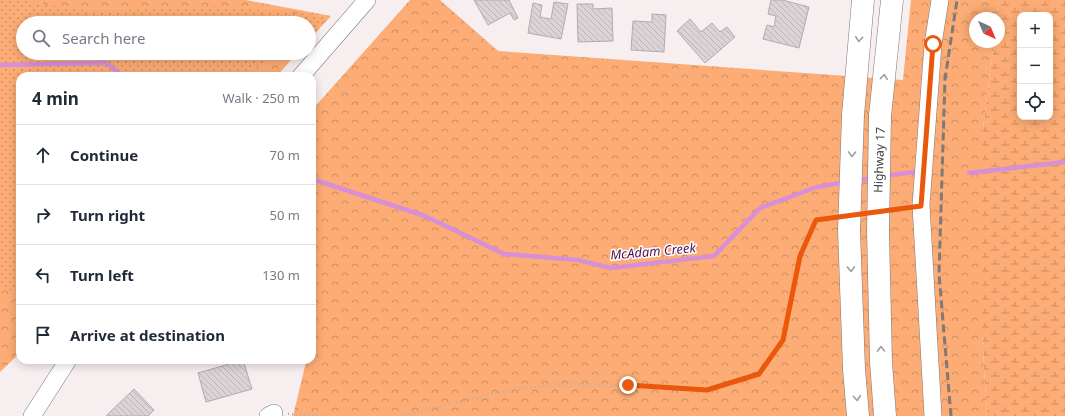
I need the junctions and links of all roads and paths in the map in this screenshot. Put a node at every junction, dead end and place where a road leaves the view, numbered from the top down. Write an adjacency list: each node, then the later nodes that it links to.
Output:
1 (367, 0): 5 (street)
2 (863, 0): 8 (highway, one-way to 8, bridge)
3 (892, 0): 15 (highway, Highway 17, one-way to 3, bridge)
4 (940, 0): 16 (street)
5 (316, 59)
6 (315, 60): 7 (street)
7 (304, 72)
8 (844, 223): 13 (path); 14 (highway, one-way to 14)
9 (65, 364): 11 (street)
10 (294, 414): 12 (path)
11 (32, 416)
12 (326, 416)
13 (402, 416)
14 (858, 416)
15 (886, 416)
16 (933, 416)

